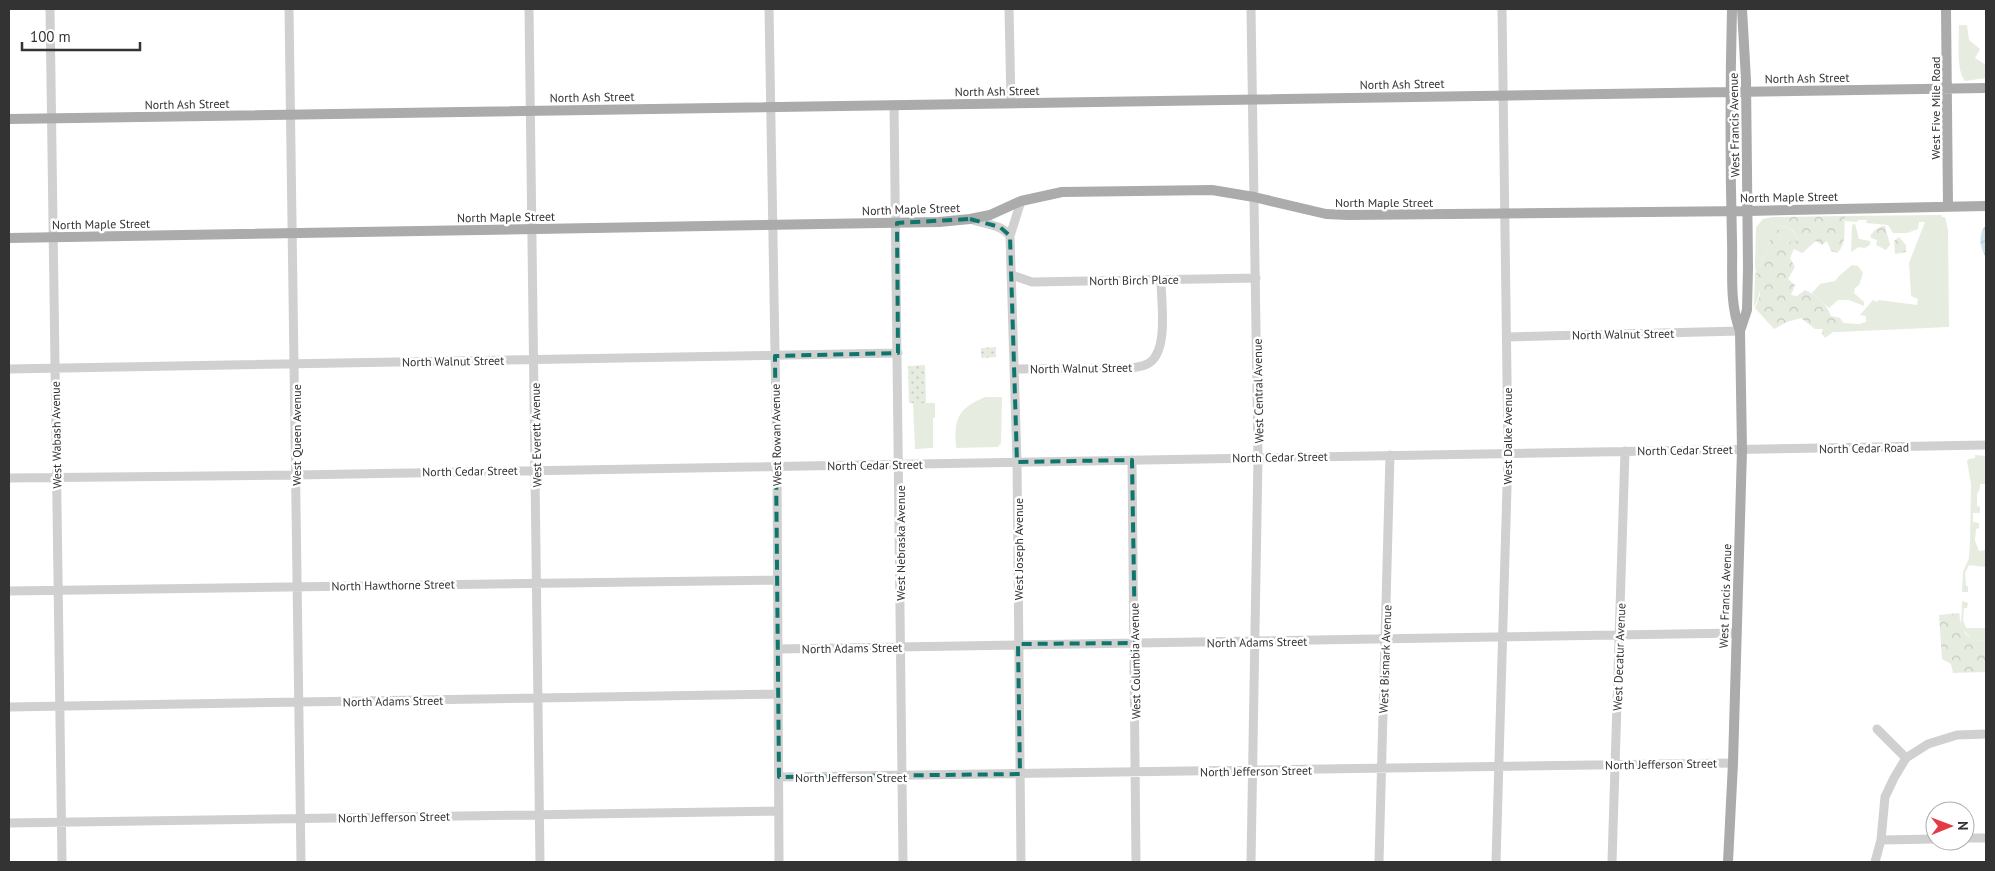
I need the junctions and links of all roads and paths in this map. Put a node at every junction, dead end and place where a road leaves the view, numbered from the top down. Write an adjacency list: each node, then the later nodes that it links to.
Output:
1 (50, 9): 22 (street, West Wabash Avenue)
2 (289, 9): 21 (street, West Queen Avenue)
3 (529, 9): 20 (street, West Everett Avenue)
4 (769, 9): 19 (street, West Rowan Avenue)
5 (1009, 9): 17 (street)
6 (1252, 9): 16 (street, West Central Avenue)
7 (1502, 9): 15 (street, West Dalke Avenue)
8 (1732, 9): 14 (main road, West Francis Avenue)
9 (1742, 9): 13 (main road, West Francis Avenue)
10 (1946, 9): 11 (main road, West Five Mile Road)
11 (1947, 88): 12 (main road, North Ash Street); 13 (main road, North Ash Street); 27 (main road, West Five Mile Road)
12 (1986, 88)
13 (1746, 91): 14 (main road, North Ash Street); 29 (main road, West Francis Avenue)
14 (1730, 92): 15 (main road, North Ash Street); 28 (main road, West Francis Avenue)
15 (1503, 95): 16 (main road, North Ash Street); 30 (street, West Dalke Avenue)
16 (1253, 99): 17 (main road, North Ash Street); 24 (street, West Central Avenue)
17 (1011, 103): 18 (main road, North Ash Street)
18 (894, 105): 19 (main road, North Ash Street); 32 (street, West Nebraska Avenue)
19 (770, 107): 20 (main road, North Ash Street); 33 (street, West Rowan Avenue)
20 (530, 111): 21 (main road, North Ash Street); 34 (street, West Everett Avenue)
21 (290, 114): 22 (main road, North Ash Street); 35 (street, West Queen Avenue)
22 (52, 118): 23 (main road, North Ash Street); 37 (street, West Wabash Avenue)
23 (9, 119)
24 (1254, 197): 25 (main road, North Maple Street); 30 (main road, North Maple Street); 40 (street, West Central Avenue)
25 (1021, 201): 31 (main road, North Maple Street); 36 (street)
26 (1986, 206): 27 (main road, North Maple Street)
27 (1948, 207): 29 (main road, North Maple Street)
28 (1731, 211): 29 (main road, North Maple Street); 30 (main road, North Maple Street); 42 (main road, West Francis Avenue)
29 (1748, 211): 42 (main road, West Francis Avenue)
30 (1504, 214): 43 (street, West Dalke Avenue)
31 (970, 220): 32 (main road, North Maple Street); 36 (street)
32 (897, 223): 33 (main road, North Maple Street); 44 (street, West Nebraska Avenue)
33 (773, 225): 34 (main road, North Maple Street); 45 (street, West Rowan Avenue)
34 (532, 230): 35 (main road, North Maple Street); 46 (street, West Everett Avenue)
35 (293, 233): 37 (main road, North Maple Street); 47 (street, West Queen Avenue)
36 (1010, 236): 39 (street, West Joseph Avenue)
37 (53, 237): 38 (main road, North Maple Street); 48 (street, West Wabash Avenue)
38 (9, 238)
39 (1012, 274): 41 (street, North Birch Place); 50 (street, West Joseph Avenue)
40 (1256, 278): 41 (street, North Birch Place); 56 (street, West Central Avenue)
41 (1161, 280): 50 (street, North Walnut Street)
42 (1740, 331): 43 (street, North Walnut Street); 52 (main road, West Francis Avenue)
43 (1506, 337): 54 (street, West Dalke Avenue)
44 (898, 353): 45 (street, North Walnut Street); 59 (street, West Nebraska Avenue)
45 (775, 356): 46 (street, North Walnut Street); 60 (street, West Rowan Avenue)
46 (534, 360): 47 (street, North Walnut Street); 61 (street, West Everett Avenue)
47 (295, 363): 48 (street, North Walnut Street); 62 (street, West Queen Avenue)
48 (56, 368): 49 (street, North Walnut Street); 63 (street, West Wabash Avenue)
49 (9, 369)
50 (1016, 370): 58 (street, West Joseph Avenue)
51 (1986, 446): 52 (street, North Cedar Road)
52 (1742, 450): 53 (street, North Cedar Street); 70 (main road, West Francis Avenue)
53 (1625, 451): 54 (street, North Cedar Street); 71 (street, West Decatur Avenue)
54 (1508, 453): 55 (street, North Cedar Street); 72 (street, West Dalke Avenue)
55 (1390, 455): 56 (street, North Cedar Street); 73 (street, West Bismark Avenue)
56 (1258, 457): 57 (street, North Cedar Street); 74 (street, West Central Avenue)
57 (1132, 460): 58 (street, North Cedar Street); 75 (street, West Columbia Avenue)
58 (1017, 462): 59 (street, North Cedar Street); 76 (street, West Joseph Avenue)
59 (900, 464): 60 (street, North Cedar Street); 77 (street, West Nebraska Avenue)
60 (776, 467): 61 (street, North Cedar Street); 65 (street, West Rowan Avenue)
61 (536, 470): 62 (street, North Cedar Street); 66 (street, West Everett Avenue)
62 (296, 475): 63 (street, North Cedar Street); 67 (street, West Queen Avenue)
63 (57, 477): 64 (street, North Cedar Street); 68 (street, West Wabash Avenue)
64 (9, 478)
65 (777, 580): 66 (street, North Hawthorne Street); 78 (street, West Rowan Avenue)
66 (538, 583): 67 (street, North Hawthorne Street); 80 (street, West Everett Avenue)
67 (298, 587): 68 (street, North Hawthorne Street); 81 (street, West Queen Avenue)
68 (58, 590): 69 (street, North Hawthorne Street); 82 (street, West Wabash Avenue)
69 (9, 591)
70 (1737, 633): 71 (street, North Adams Street); 87 (main road, West Francis Avenue)
71 (1619, 635): 72 (street, North Adams Street); 88 (street, West Decatur Avenue)
72 (1503, 638): 73 (street, North Adams Street); 89 (street, West Dalke Avenue)
73 (1386, 639): 74 (street, North Adams Street); 90 (street, West Bismark Avenue)
74 (1255, 642): 75 (street, North Adams Street); 91 (street, West Central Avenue)
75 (1135, 643): 76 (street, North Adams Street); 92 (street, West Columbia Avenue)
76 (1018, 644): 77 (street, North Adams Street); 93 (street, West Joseph Avenue)
77 (901, 647): 78 (street, North Adams Street); 95 (street, West Nebraska Avenue)
78 (778, 649): 79 (street, West Rowan Avenue)
79 (778, 694): 80 (street, North Adams Street); 94 (street, West Rowan Avenue)
80 (538, 698): 81 (street, North Adams Street); 97 (street, West Everett Avenue)
81 (300, 703): 82 (street, North Adams Street); 98 (street, West Queen Avenue)
82 (60, 706): 83 (street, North Adams Street); 99 (street, West Wabash Avenue)
83 (9, 707)
84 (1877, 729): 86 (street)
85 (1986, 734): 86 (street)
86 (1906, 758): 102 (street)
87 (1733, 763): 88 (street, North Jefferson Street); 114 (main road, West Francis Avenue)
88 (1615, 765): 89 (street, North Jefferson Street); 113 (street, West Decatur Avenue)
89 (1499, 767): 90 (street, North Jefferson Street); 112 (street, West Dalke Avenue)
90 (1382, 769): 91 (street, North Jefferson Street); 111 (street, West Bismark Avenue)
91 (1253, 771): 92 (street, North Jefferson Street); 110 (street, West Central Avenue)
92 (1136, 772): 93 (street, North Jefferson Street); 109 (street, West Columbia Avenue)
93 (1020, 774): 95 (street, North Jefferson Street); 108 (street, West Joseph Avenue)
94 (779, 777): 95 (street, North Jefferson Street); 96 (street, West Rowan Avenue)
95 (902, 777): 107 (street, West Nebraska Avenue)
96 (779, 811): 97 (street, North Jefferson Street); 106 (street, West Rowan Avenue)
97 (540, 815): 98 (street, North Jefferson Street); 105 (street, West Everett Avenue)
98 (301, 819): 99 (street, North Jefferson Street); 104 (street, West Queen Avenue)
99 (61, 822): 100 (street, North Jefferson Street); 103 (street, West Wabash Avenue)
100 (9, 823)
101 (1925, 839): 102 (street)
102 (1881, 840): 115 (street)
103 (62, 862)
104 (301, 862)
105 (540, 862)
106 (779, 862)
107 (903, 862)
108 (1021, 862)
109 (1136, 862)
110 (1252, 862)
111 (1379, 862)
112 (1496, 862)
113 (1612, 862)
114 (1728, 862)
115 (1875, 862)

